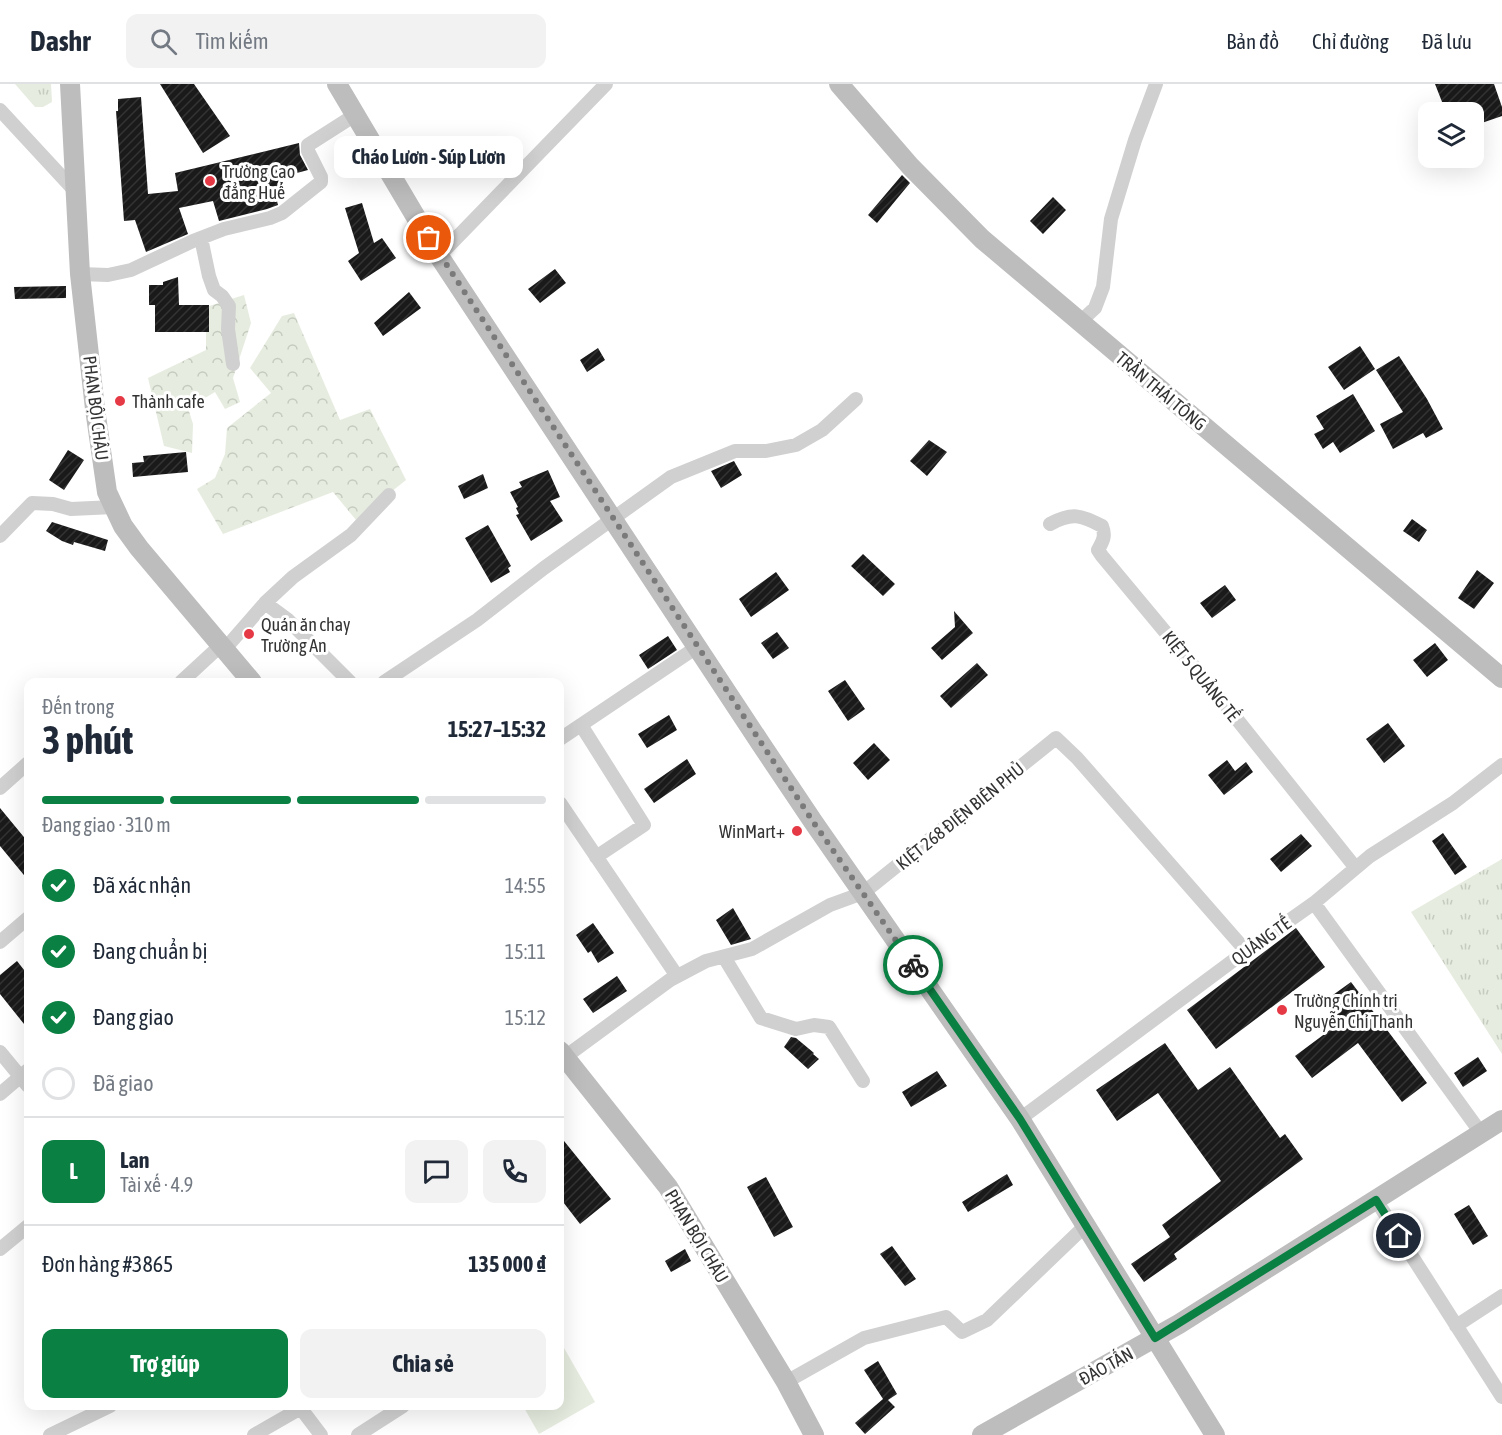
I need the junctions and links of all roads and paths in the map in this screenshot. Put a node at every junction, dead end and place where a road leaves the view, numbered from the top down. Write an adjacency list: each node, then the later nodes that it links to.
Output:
1 (70, 84): 8 (street, PHAN BỘI CHÂU)
2 (337, 84): 7 (street)
3 (606, 84): 10 (street)
4 (840, 84): 12 (street, TRẦN THÁI TÔNG)
5 (1156, 84): 12 (street)
6 (0, 110): 8 (street)
7 (355, 115): 9 (street); 10 (street)
8 (75, 191): 11 (street, PHAN BỘI CHÂU)
9 (201, 238): 11 (street); 13 (street)
10 (440, 256): 17 (street)
11 (80, 274): 16 (street, PHAN BỘI CHÂU)
12 (1080, 322): 27 (street, TRẦN THÁI TÔNG)
13 (233, 364)
14 (856, 399): 17 (street)
15 (389, 495): 20 (street)
16 (114, 507): 19 (street); 22 (street, PHAN BỘI CHÂU)
17 (614, 519): 21 (street); 26 (street)
18 (1050, 524): 35 (street, KIỆT 5 QUẢNG TẾ)
19 (0, 536)
20 (265, 603): 22 (street); 25 (street)
21 (697, 647): 28 (street); 36 (street)
22 (222, 648): 23 (street); 24 (street, PHAN BỘI CHÂU)
23 (186, 678)
24 (248, 678)
25 (346, 678)
26 (396, 678)
27 (1502, 678)
28 (581, 725): 29 (street); 34 (street)
29 (564, 736)
30 (1502, 765): 35 (street, QUẢNG TẾ)
31 (24, 767): 32 (street)
32 (0, 788)
33 (564, 809): 34 (street)
34 (596, 857): 42 (street)
35 (1355, 867): 37 (street, QUẢNG TẾ)
36 (863, 893): 40 (street, KIỆT 268 ĐIỆN BIÊN PHỦ); 41 (street, KIỆT 268 ĐIỆN BIÊN PHỦ); 50 (street)
37 (1314, 903): 40 (street, QUẢNG TẾ); 52 (street)
38 (24, 921): 39 (street)
39 (0, 942)
40 (1246, 951): 50 (street, QUẢNG TẾ)
41 (724, 957): 42 (street, KIỆT 268 ĐIỆN BIÊN PHỦ); 48 (street)
42 (677, 976): 44 (street, KIỆT 268 ĐIỆN BIÊN PHỦ)
43 (0, 1052): 46 (street)
44 (564, 1053)
45 (564, 1057): 60 (street, PHAN BỘI CHÂU)
46 (24, 1075)
47 (24, 1078): 49 (street)
48 (863, 1081)
49 (0, 1094)
50 (1020, 1119): 54 (street)
51 (1502, 1120): 52 (street, ĐÀO TẤN)
52 (1480, 1133): 53 (street, ĐÀO TẤN)
53 (1376, 1200): 58 (street); 59 (street, ĐÀO TẤN)
54 (1085, 1226): 59 (street); 60 (street)
55 (24, 1229): 56 (street)
56 (0, 1249)
57 (1502, 1296): 58 (street)
58 (1456, 1326): 61 (street)
59 (1155, 1338): 71 (street, ĐÀO TẤN); 72 (street)
60 (786, 1382): 70 (street, PHAN BỘI CHÂU)
61 (1502, 1397)
62 (102, 1410): 66 (street)
63 (295, 1410): 67 (street)
64 (302, 1410): 68 (street)
65 (397, 1410): 69 (street)
66 (50, 1435)
67 (254, 1435)
68 (321, 1435)
69 (358, 1435)
70 (814, 1435)
71 (982, 1435)
72 (1215, 1435)

